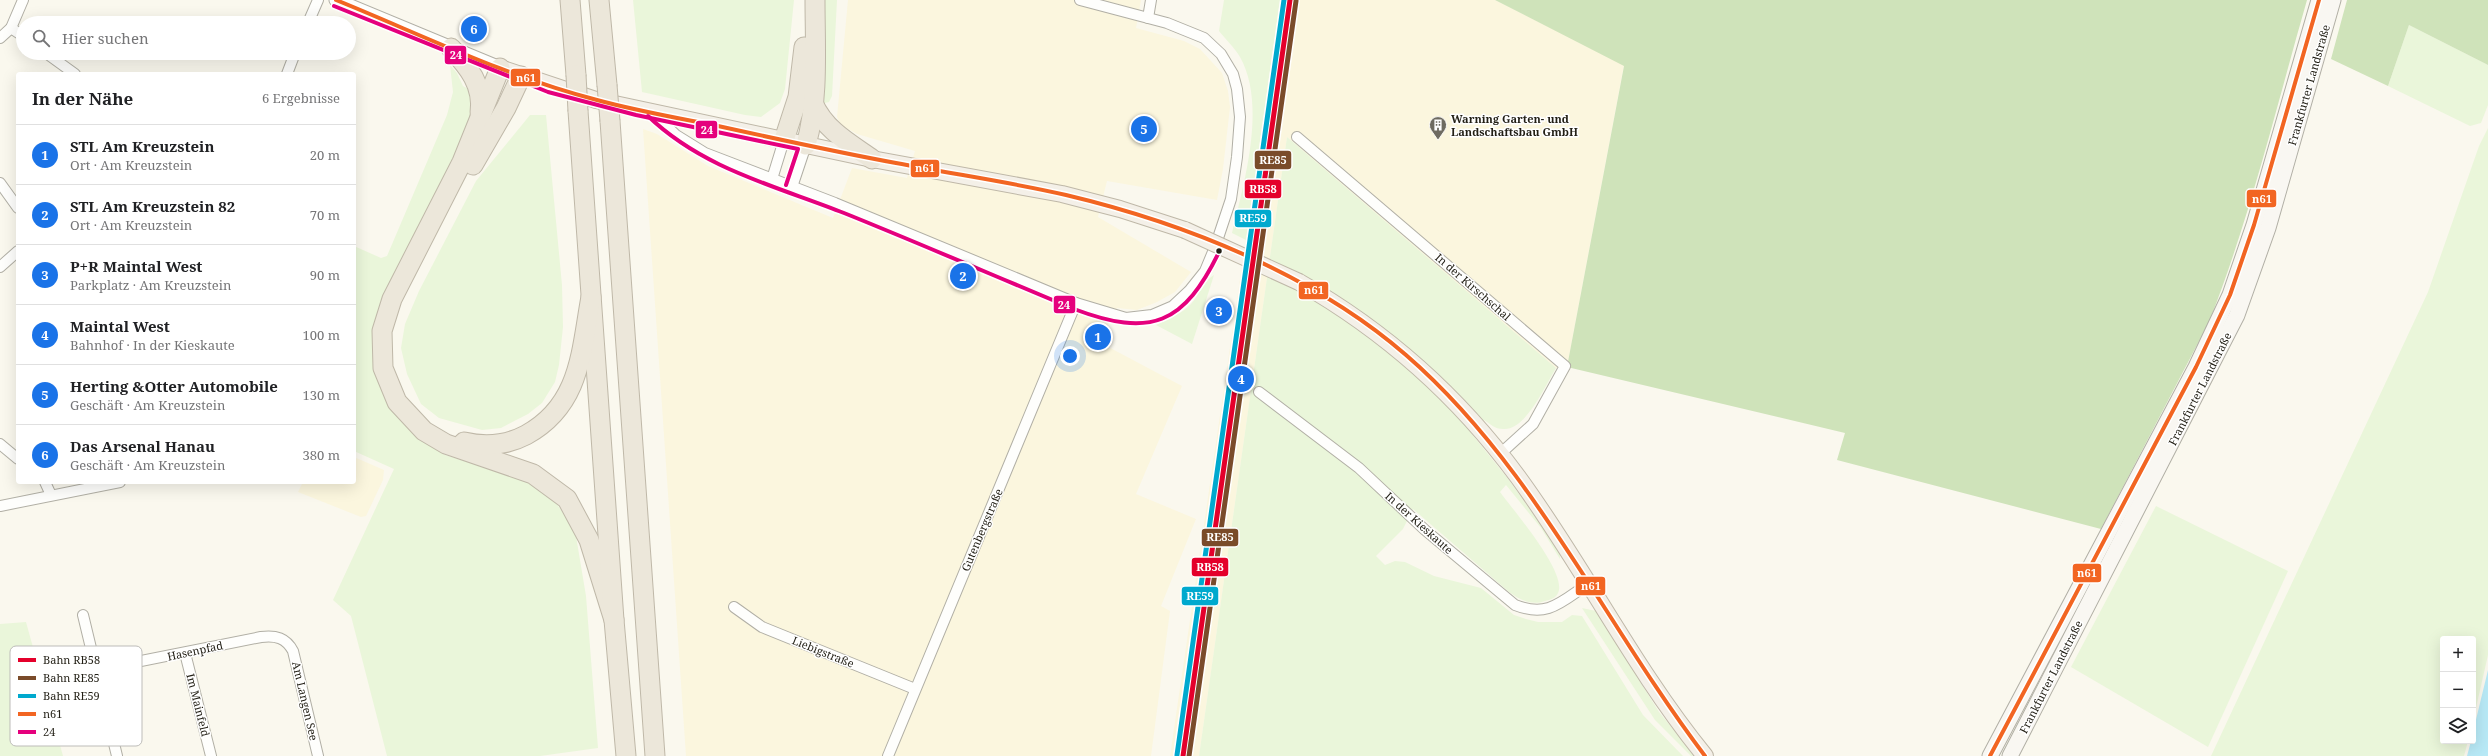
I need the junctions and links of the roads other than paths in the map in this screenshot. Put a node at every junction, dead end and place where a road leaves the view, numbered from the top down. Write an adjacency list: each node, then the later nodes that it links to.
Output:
1 (23, 0): 14 (street)
2 (318, 0): 15 (street)
3 (336, 0): 21 (street)
4 (570, 0): 41 (highway, bridge)
5 (599, 0): 17 (highway)
6 (604, 0): 17 (highway)
7 (807, 0): 32 (highway)
8 (815, 0): 28 (highway)
9 (1080, 0): 16 (street)
10 (1152, 0): 16 (street)
11 (2319, 0): 68 (main road, Frankfurter Landstraße)
12 (2333, 0): 69 (main road, Frankfurter Landstraße)
13 (16, 16): 18 (street)
14 (16, 16)
15 (311, 16)
16 (1148, 18): 42 (street)
17 (601, 24): 62 (highway, bridge)
18 (11, 28): 19 (street); 20 (street)
19 (16, 31)
20 (0, 38)
21 (451, 48): 24 (street); 30 (highway)
22 (56, 60): 25 (street)
23 (292, 60): 26 (street)
24 (500, 68): 27 (main road); 30 (highway)
25 (73, 72)
26 (288, 72)
27 (522, 76): 29 (main road); 41 (highway)
28 (813, 103): 33 (highway); 34 (highway)
29 (652, 112): 32 (main road); 35 (street)
30 (478, 124): 54 (highway)
31 (1297, 137): 45 (street, In der Kirschschal)
32 (784, 140): 33 (main road); 35 (street)
33 (806, 145): 34 (main road); 37 (street)
34 (872, 159): 45 (main road, bridge)
35 (772, 179): 37 (street)
36 (0, 183): 38 (street)
37 (792, 187): 42 (street)
38 (16, 205)
39 (16, 253): 40 (street)
40 (0, 267)
41 (591, 297): 54 (highway)
42 (1076, 303): 59 (street, Gutenbergstraße)
43 (1259, 392): 51 (street, In der Kieskaute)
44 (0, 444): 46 (street)
45 (1500, 454): 51 (main road)
46 (16, 457)
47 (46, 484): 49 (street)
48 (109, 484): 49 (street)
49 (51, 495): 50 (street)
50 (0, 506)
51 (1588, 584): 67 (main road)
52 (734, 607): 59 (street, Liebigstraße)
53 (83, 615): 55 (street)
54 (614, 620): 61 (highway)
55 (90, 646)
56 (290, 647): 57 (street, Hasenpfad); 65 (street, Am Langen See)
57 (185, 653): 58 (street, Hasenpfad); 64 (street, Im Mainfeld)
58 (142, 661)
59 (915, 689): 66 (street, Gutenbergstraße)
60 (115, 746): 63 (street)
61 (626, 752)
62 (655, 752)
63 (118, 756)
64 (211, 756)
65 (318, 756)
66 (888, 756)
67 (1705, 756)
68 (1990, 756)
69 (2010, 756)

